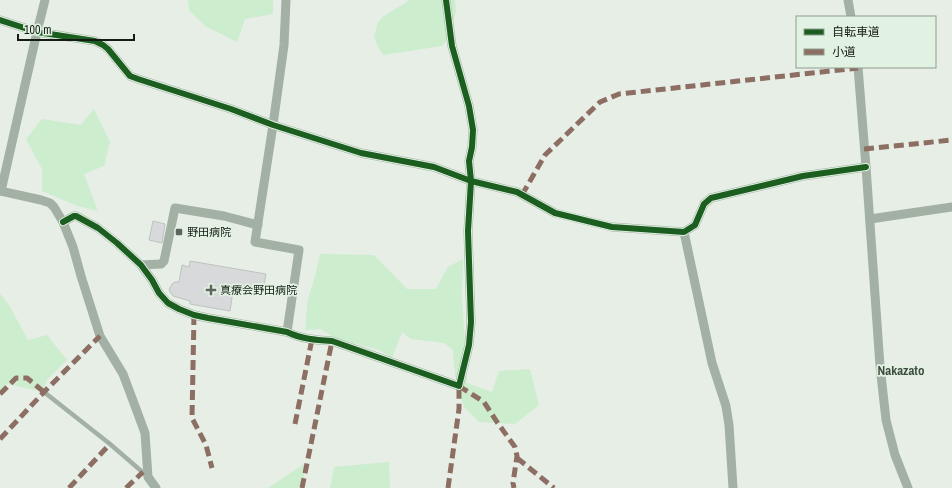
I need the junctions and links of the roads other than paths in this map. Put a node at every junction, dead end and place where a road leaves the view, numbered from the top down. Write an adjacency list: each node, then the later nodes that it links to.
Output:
1 (45, 0): 7 (street)
2 (286, 0): 9 (street)
3 (446, 0): 11 (street)
4 (848, 0): 5 (street)
5 (851, 16)
6 (0, 20): 7 (street)
7 (37, 32): 9 (street); 12 (street)
8 (858, 68): 10 (street)
9 (274, 125): 11 (street); 16 (street)
10 (866, 167): 14 (street); 17 (street)
11 (471, 181): 17 (street); 19 (street)
12 (1, 191): 15 (street)
13 (952, 207): 14 (street)
14 (870, 219): 24 (street)
15 (63, 222): 18 (street); 21 (street)
16 (258, 225): 18 (street); 19 (street)
17 (684, 232): 23 (street)
18 (141, 265): 19 (street)
19 (288, 332)
20 (44, 392): 21 (lane)
21 (148, 477): 22 (street)
22 (156, 488)
23 (733, 488)
24 (908, 488)

